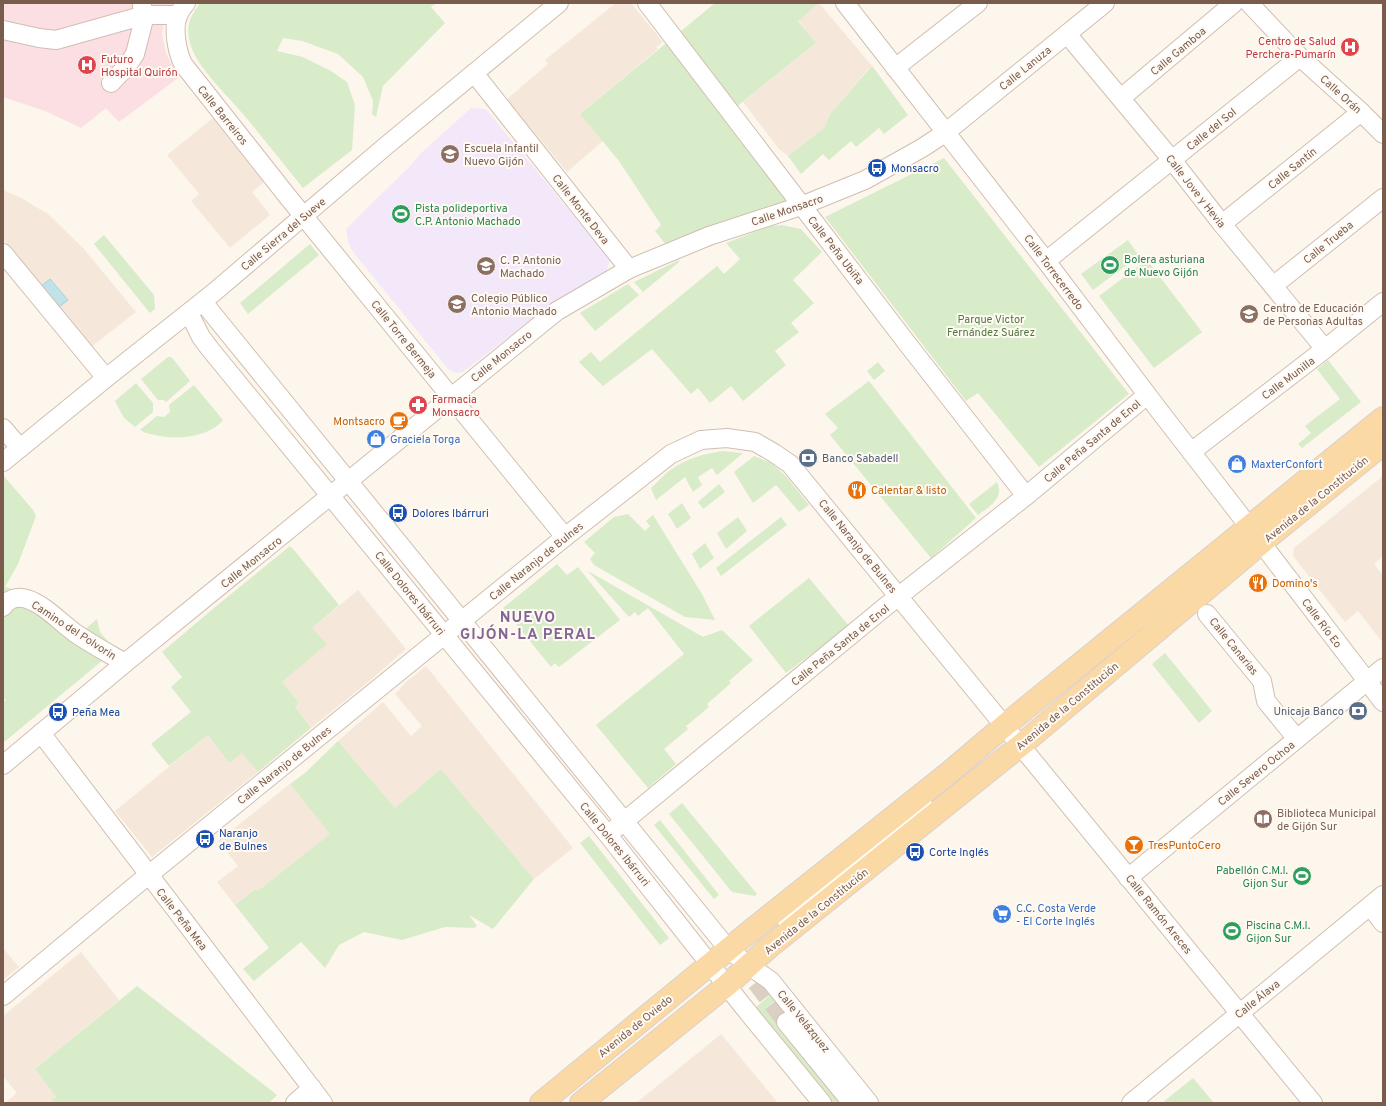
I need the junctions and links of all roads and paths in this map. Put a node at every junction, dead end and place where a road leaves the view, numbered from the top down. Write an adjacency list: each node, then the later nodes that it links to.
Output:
1 (559, 3): 14 (street, Calle Sierra del Sueve)
2 (647, 3): 22 (street, Calle Peña Ubiña)
3 (845, 3): 13 (street, Calle Torrecerredo)
4 (978, 3): 13 (street)
5 (1105, 3): 11 (street, Calle Lanuza)
6 (1234, 3): 16 (street, Calle Gamboa)
7 (1249, 3): 12 (street, Calle Orán)
8 (144, 9): 9 (street); 10 (street); 15 (street)
9 (182, 9): 23 (street, Calle Barreiros)
10 (3, 30)
11 (1067, 34): 16 (street, Calle Jove y Hevia); 18 (street, Calle Lanuza)
12 (1300, 57): 17 (street, Calle Orán); 20 (street, Calle del Sol)
13 (895, 68): 18 (street, Calle Torrecerredo)
14 (474, 73): 23 (street, Calle Sierra del Sueve); 27 (street, Calle Monte Deva)
15 (111, 83)
16 (1121, 98): 20 (street, Calle Jove y Hevia)
17 (1361, 112): 19 (street, Calle Orán); 24 (street, Calle Santín)
18 (945, 133): 22 (street, Calle Monsacro); 26 (street, Calle Torrecerredo)
19 (1383, 134)
20 (1172, 160): 24 (street, Calle Jove y Hevia); 26 (street, Calle del Sol)
21 (1383, 198): 28 (street, Calle Trueba)
22 (802, 206): 27 (street, Calle Monsacro); 45 (street, Calle Peña Ubiña)
23 (304, 216): 30 (street, Calle Sierra del Sueve); 36 (street, Calle Torre Bermeja)
24 (1222, 224): 28 (street, Calle Jove y Hevia)
25 (3, 253): 34 (street)
26 (1046, 261): 35 (street, Calle Torrecerredo)
27 (629, 269): 36 (street, Calle Monsacro)
28 (1273, 286): 33 (street, Calle Jove y Hevia)
29 (1383, 302): 33 (street, Calle Munilla)
30 (196, 307): 31 (street, Calle Sierra del Sueve); 32 (street, Calle Dolores Ibárruri); 43 (street, Calle Dolores Ibárruri)
31 (159, 335): 32 (street); 34 (street, Calle Sierra del Sueve)
32 (201, 337): 44 (street, Calle Dolores Ibárruri)
33 (1325, 349): 41 (street, Calle Munilla)
34 (106, 378): 40 (street, Calle Sierra del Sueve)
35 (1147, 395): 41 (street, Calle Torrecerredo); 45 (street, Calle Peña Santa de Enol)
36 (451, 397): 43 (street, Calle Monsacro); 47 (street, Calle Torre Bermeja)
37 (1383, 418): 46 (main road, Avenida de la Constitución)
38 (3, 428): 40 (street)
39 (1383, 444): 46 (main road, Avenida de la Constitución)
40 (20, 448): 42 (street, Calle Sierra del Sueve)
41 (1191, 452): 46 (street, Calle Torrecerredo)
42 (3, 462)
43 (349, 482): 44 (street, Calle Monsacro); 51 (street, Calle Dolores Ibárruri)
44 (331, 496): 52 (street, Calle Dolores Ibárruri); 53 (street, Calle Monsacro)
45 (1026, 496): 48 (street, Calle Peña Santa de Enol)
46 (1255, 535): 55 (street, Calle Río Eo); 57 (main road, Avenida de la Constitución); 60 (main road, Avenida de la Constitución)
47 (565, 537): 48 (street, Calle Naranjo de Bulnes); 51 (street, Calle Naranjo de Bulnes)
48 (899, 597): 57 (street, Calle Naranjo de Bulnes); 63 (street, Calle Peña Santa de Enol)
49 (3, 607): 53 (street, Camino del Polvorin)
50 (1207, 614): 59 (street, Calle Canarias)
51 (462, 620): 52 (street, Calle Naranjo de Bulnes); 63 (street, Calle Dolores Ibárruri)
52 (444, 635): 64 (street, Calle Dolores Ibárruri); 65 (street, Calle Naranjo de Bulnes)
53 (125, 663): 58 (street, Calle Monsacro)
54 (1383, 668): 55 (street, Calle Severo Ochoa)
55 (1367, 681): 56 (street, Calle Río Eo); 59 (street, Calle Severo Ochoa)
56 (1383, 702)
57 (1004, 726): 60 (street, Calle Ramón Areces); 62 (main road, Avenida de la Constitución)
58 (41, 733): 61 (street, Calle Monsacro); 65 (street, Calle Peña Mea)
59 (1297, 739): 66 (street, Calle Severo Ochoa)
60 (1021, 745): 66 (street, Calle Ramón Areces); 72 (main road, Avenida de la Constitución)
61 (3, 765)
62 (950, 772): 68 (street, Avenida de la Constitución); 70 (main road, Avenida de la Constitución)
63 (624, 821): 64 (street, Calle Peña Santa de Enol); 70 (street, Calle Dolores Ibárruri)
64 (608, 835): 71 (street, Calle Dolores Ibárruri)
65 (148, 875): 74 (street, Calle Naranjo de Bulnes); 77 (street, Calle Peña Mea)
66 (1128, 878): 75 (street, Calle Ramón Areces)
67 (1376, 900): 69 (street); 75 (street, Calle Álava)
68 (786, 919)
69 (1383, 923)
70 (728, 949): 71 (main road, Avenida de Oviedo); 72 (street, Calle Velázquez)
71 (710, 964): 73 (street); 80 (main road, Avenida de Oviedo)
72 (748, 965): 73 (main road); 84 (street, Calle Velázquez)
73 (727, 985): 81 (main road); 82 (street)
74 (3, 996)
75 (1239, 1013): 85 (street, Calle Álava); 86 (street, Calle Ramón Areces)
76 (786, 1022): 83 (street, Calle Velázquez)
77 (312, 1088): 78 (street); 79 (street, Calle Peña Mea)
78 (295, 1103)
79 (324, 1103)
80 (542, 1103)
81 (581, 1103)
82 (822, 1103)
83 (852, 1103)
84 (869, 1103)
85 (1131, 1103)
86 (1313, 1103)

